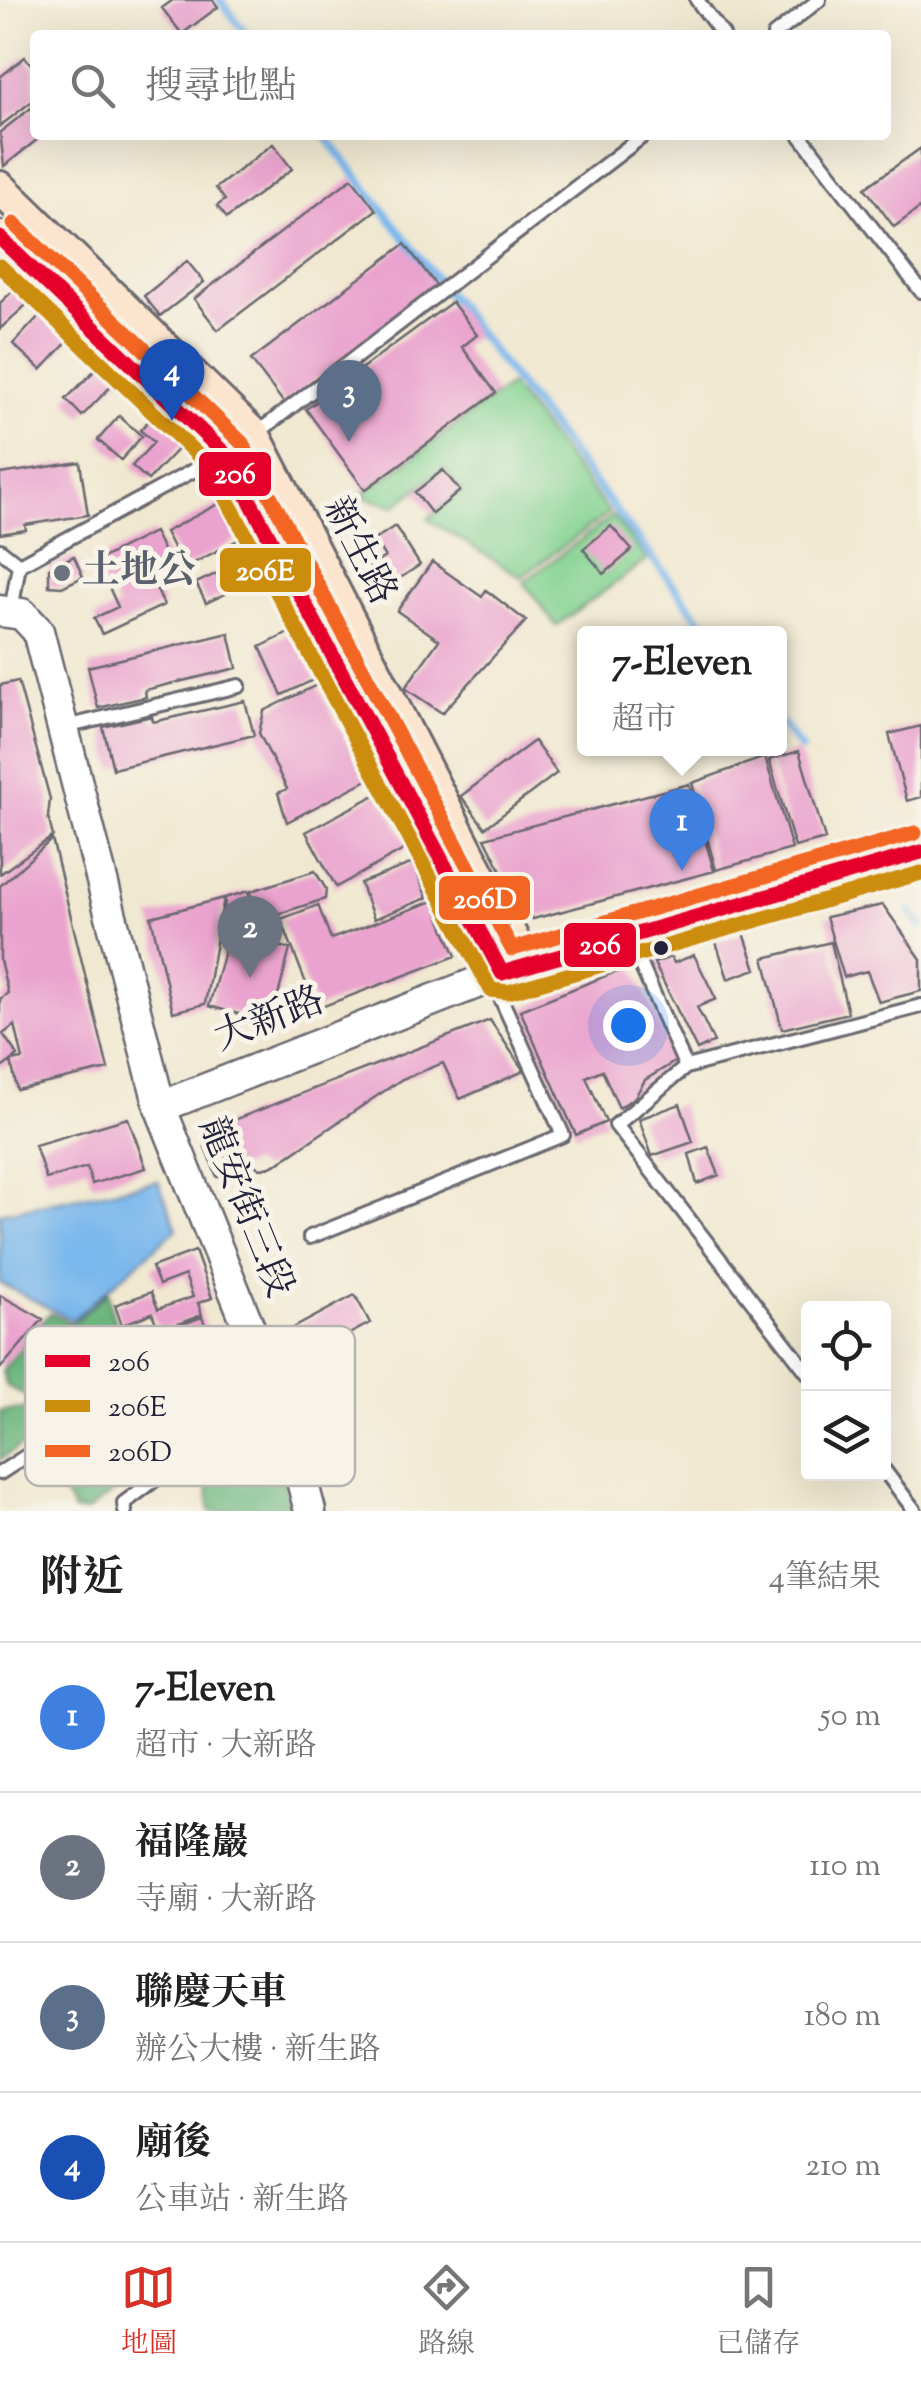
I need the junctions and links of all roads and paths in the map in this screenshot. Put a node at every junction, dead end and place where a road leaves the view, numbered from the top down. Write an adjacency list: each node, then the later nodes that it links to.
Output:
1 (697, 0): 3 (lane)
2 (819, 0): 4 (lane)
3 (719, 30)
4 (780, 30)
5 (638, 140): 10 (lane)
6 (804, 140): 9 (lane)
7 (0, 188): 10 (main road, 新生路)
8 (0, 238): 11 (main road, 新生路)
9 (921, 291)
10 (254, 436): 11 (lane); 19 (main road, 新生路)
11 (225, 454): 13 (lane); 19 (main road, 新生路)
12 (0, 550): 13 (lane)
13 (19, 565): 14 (lane)
14 (5, 611): 16 (street)
15 (238, 686): 16 (lane)
16 (65, 727): 22 (street)
17 (921, 852): 18 (main road, 大新路)
18 (628, 934): 19 (main road, 大新路); 21 (lane)
19 (507, 973): 22 (street, 大新路); 23 (lane)
20 (921, 1006): 21 (lane)
21 (686, 1067): 25 (lane)
22 (160, 1106): 24 (street, 龍安街三段)
23 (310, 1236)
24 (249, 1326)
25 (801, 1364)
26 (25, 1457): 27 (lane)
27 (0, 1473)
28 (891, 1479): 33 (lane)
29 (147, 1486): 31 (lane)
30 (304, 1486): 32 (street, 龍安街三段)
31 (125, 1511)
32 (310, 1511)
33 (916, 1511)

